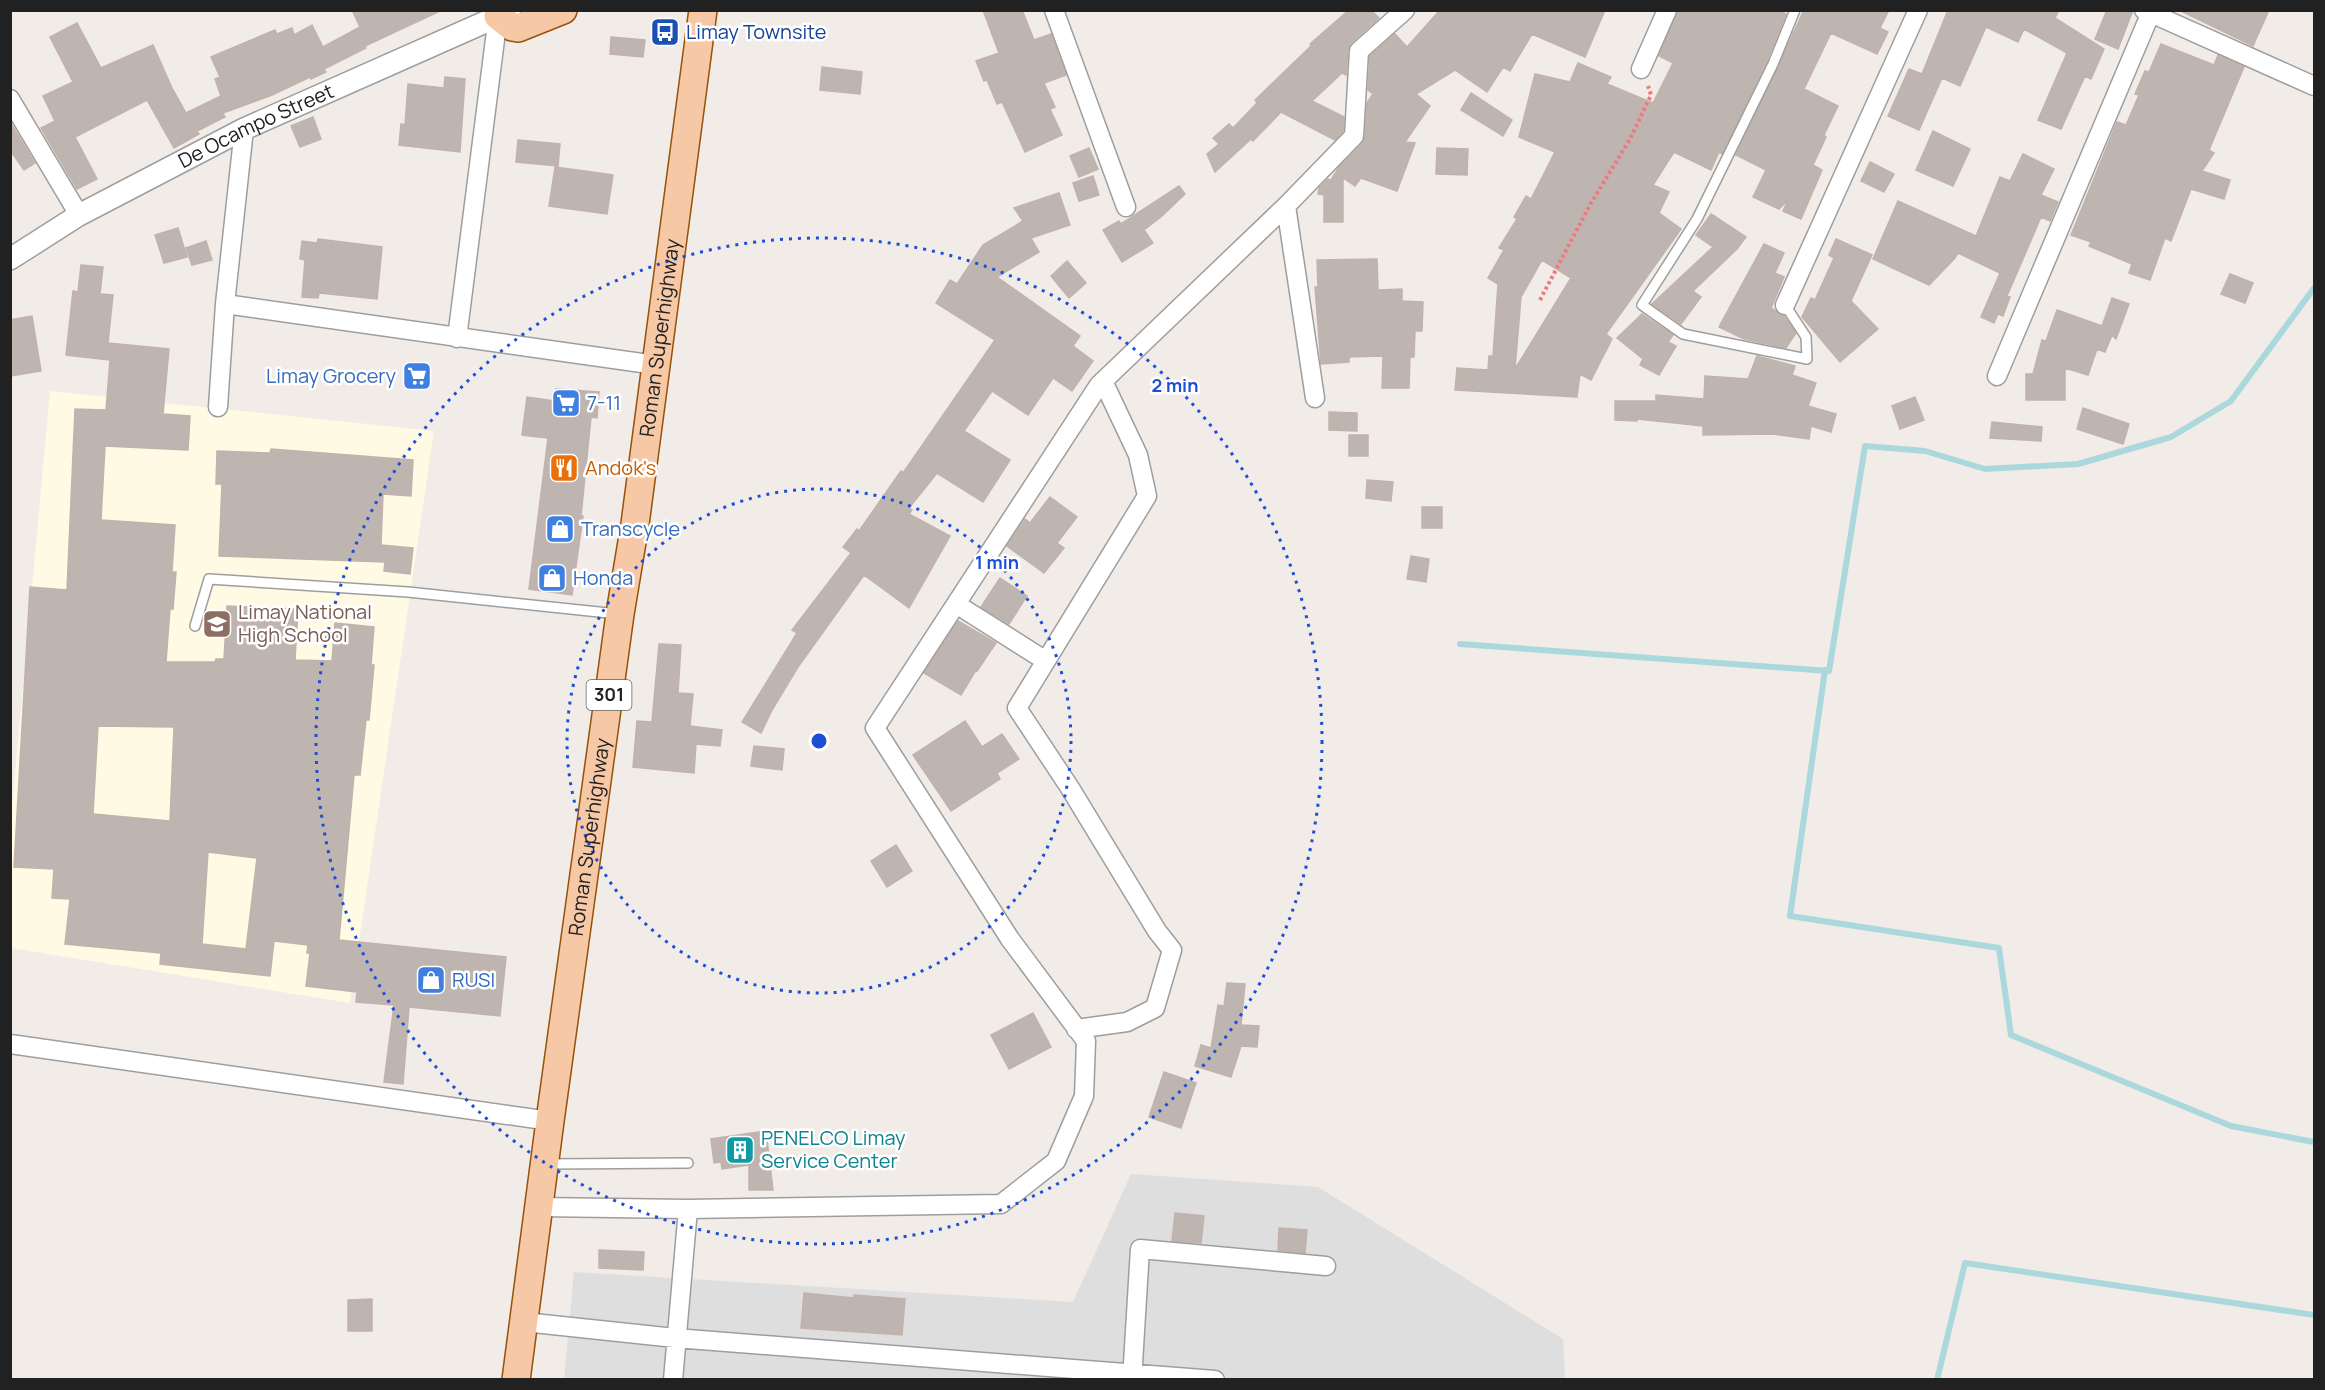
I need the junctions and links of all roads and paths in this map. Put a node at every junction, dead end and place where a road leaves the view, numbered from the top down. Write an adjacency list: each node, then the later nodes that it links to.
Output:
1 (563, 10): 8 (main road)
2 (703, 10): 22 (main road, Roman Superhighway / 301)
3 (1054, 10): 15 (street)
4 (1404, 10): 14 (street)
5 (1667, 10): 10 (street)
6 (1795, 10): 20 (lane)
7 (1918, 10): 20 (street)
8 (503, 12): 13 (street, De Ocampo Street); 21 (street)
9 (2149, 12): 11 (street); 23 (street)
10 (1641, 69): 18 (path)
11 (2314, 86)
12 (10, 99): 16 (street)
13 (244, 129): 16 (street, De Ocampo Street); 19 (street)
14 (1286, 206): 24 (street); 25 (street)
15 (1126, 207)
16 (79, 215): 17 (street, De Ocampo Street)
17 (10, 259)
18 (1540, 300)
19 (225, 304): 21 (street); 26 (street)
20 (1785, 305)
21 (457, 338): 22 (street)
22 (656, 365): 28 (main road, Roman Superhighway / 301)
23 (1997, 376)
24 (1102, 381): 27 (street); 30 (street)
25 (1316, 398)
26 (218, 407)
27 (956, 604): 30 (street); 31 (street)
28 (620, 614): 29 (lane); 33 (main road, Roman Superhighway / 301)
29 (195, 626)
30 (1046, 661): 31 (street)
31 (1076, 1029): 37 (street)
32 (10, 1044): 33 (street)
33 (550, 1121): 35 (main road, Roman Superhighway / 301)
34 (688, 1163): 35 (lane)
35 (544, 1164): 36 (main road, Roman Superhighway / 301)
36 (539, 1207): 37 (street); 39 (main road, Roman Superhighway / 301)
37 (688, 1209): 40 (street)
38 (1326, 1266): 41 (street)
39 (524, 1322): 40 (street); 42 (main road, Roman Superhighway / 301)
40 (675, 1338): 41 (street); 43 (street)
41 (1132, 1376): 44 (street)
42 (516, 1380)
43 (673, 1380)
44 (1215, 1380)

